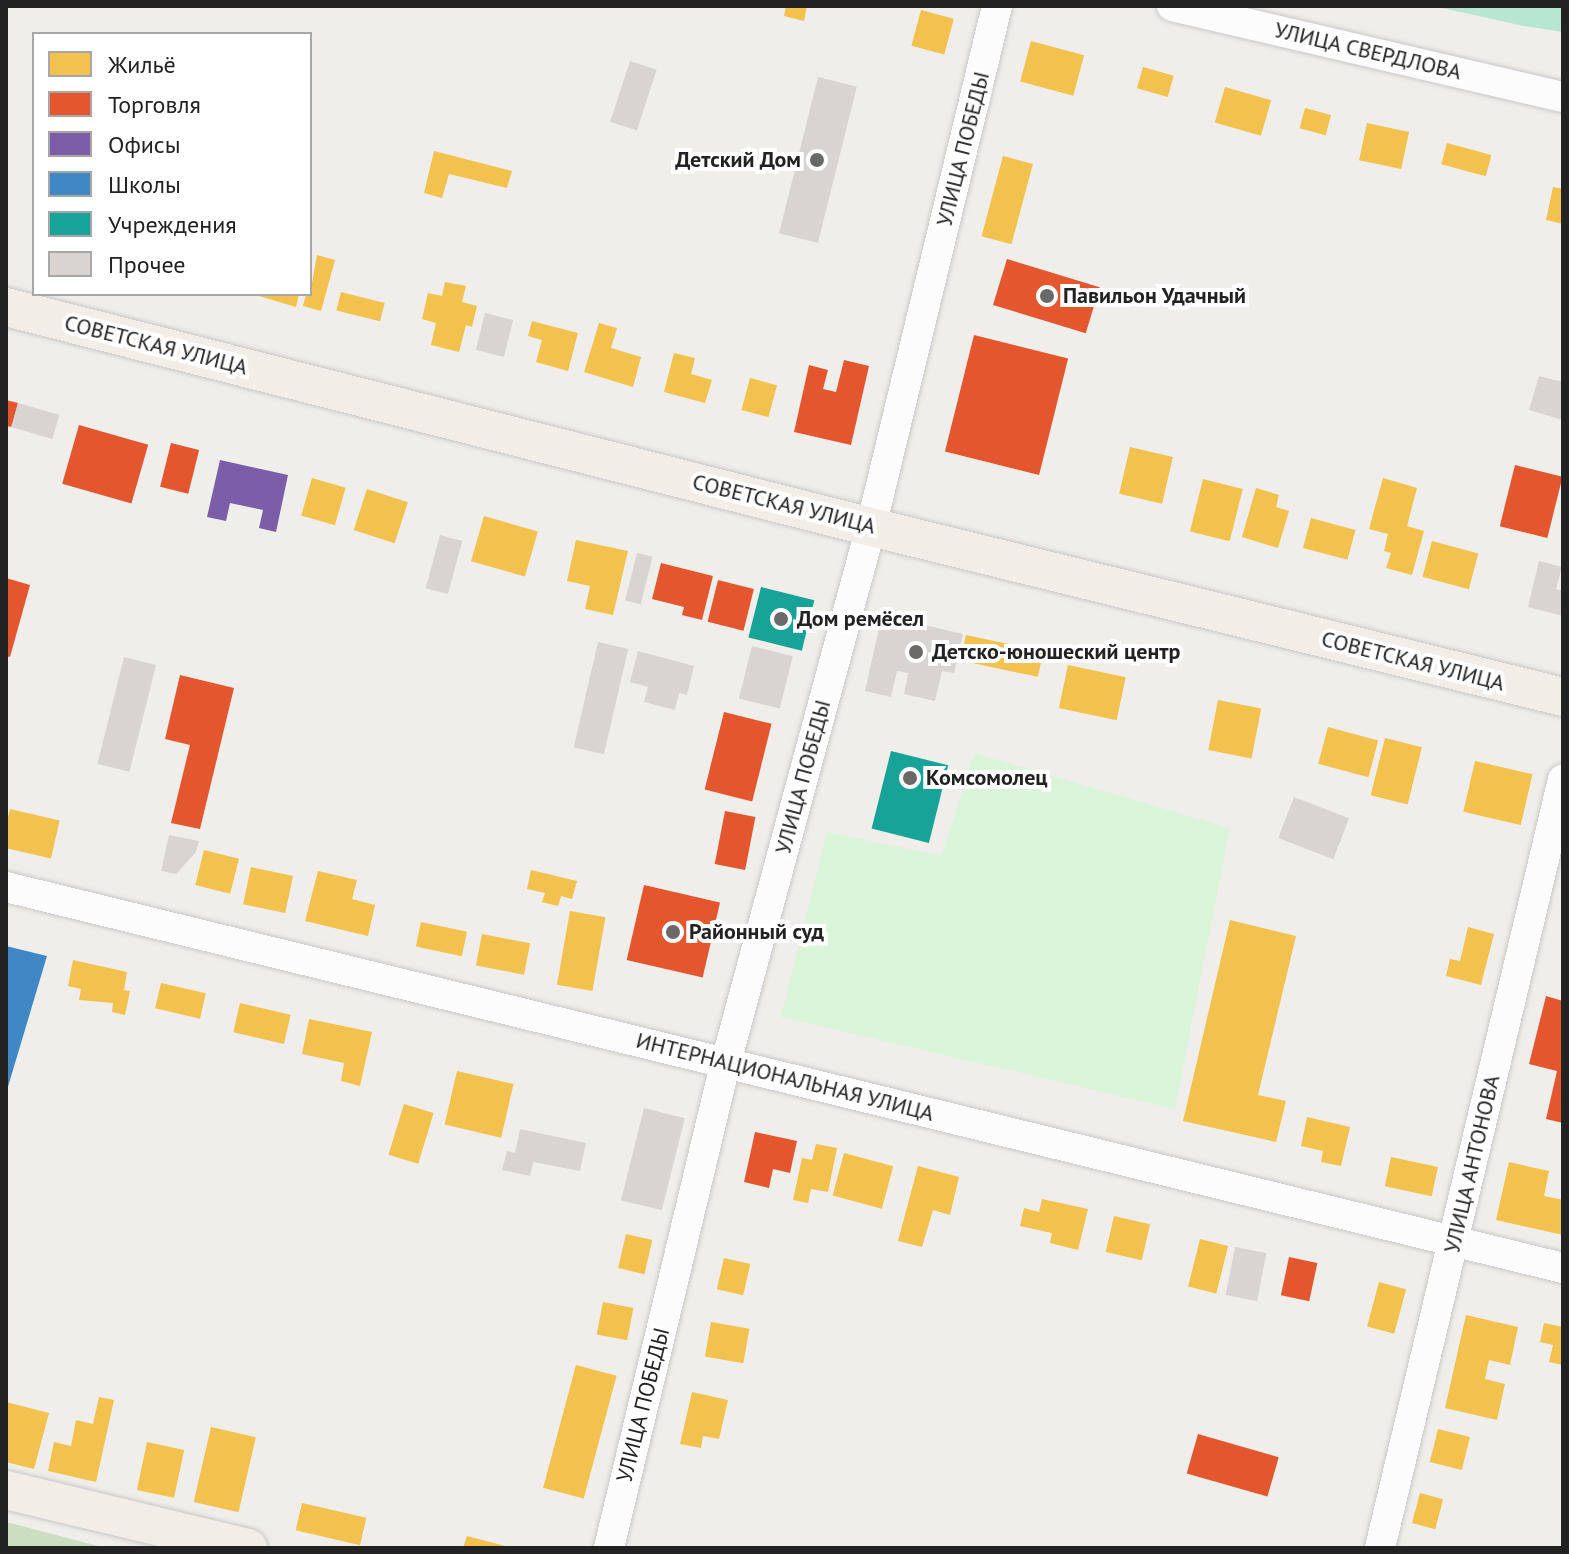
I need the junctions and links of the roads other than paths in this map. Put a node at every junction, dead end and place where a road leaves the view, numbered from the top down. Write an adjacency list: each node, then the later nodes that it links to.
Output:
1 (997, 6): 5 (street, УЛИЦА ПОБЕДЫ)
2 (1172, 6): 3 (street, УЛИЦА СВЕРДЛОВА)
3 (1563, 97)
4 (6, 307): 5 (main road, СОВЕТСКАЯ УЛИЦА)
5 (871, 527): 6 (main road, СОВЕТСКАЯ УЛИЦА); 9 (street, УЛИЦА ПОБЕДЫ)
6 (1563, 697)
7 (1563, 779): 10 (street, УЛИЦА АНТОНОВА)
8 (6, 887): 9 (street, ИНТЕРНАЦИОНАЛЬНАЯ УЛИЦА)
9 (726, 1062): 10 (street, ИНТЕРНАЦИОНАЛЬНАЯ УЛИЦА); 14 (street, УЛИЦА ПОБЕДЫ)
10 (1454, 1241): 11 (street, ИНТЕРНАЦИОНАЛЬНАЯ УЛИЦА); 15 (street, УЛИЦА АНТОНОВА)
11 (1563, 1268)
12 (6, 1490): 13 (main road)
13 (248, 1548)
14 (609, 1548)
15 (1380, 1548)

